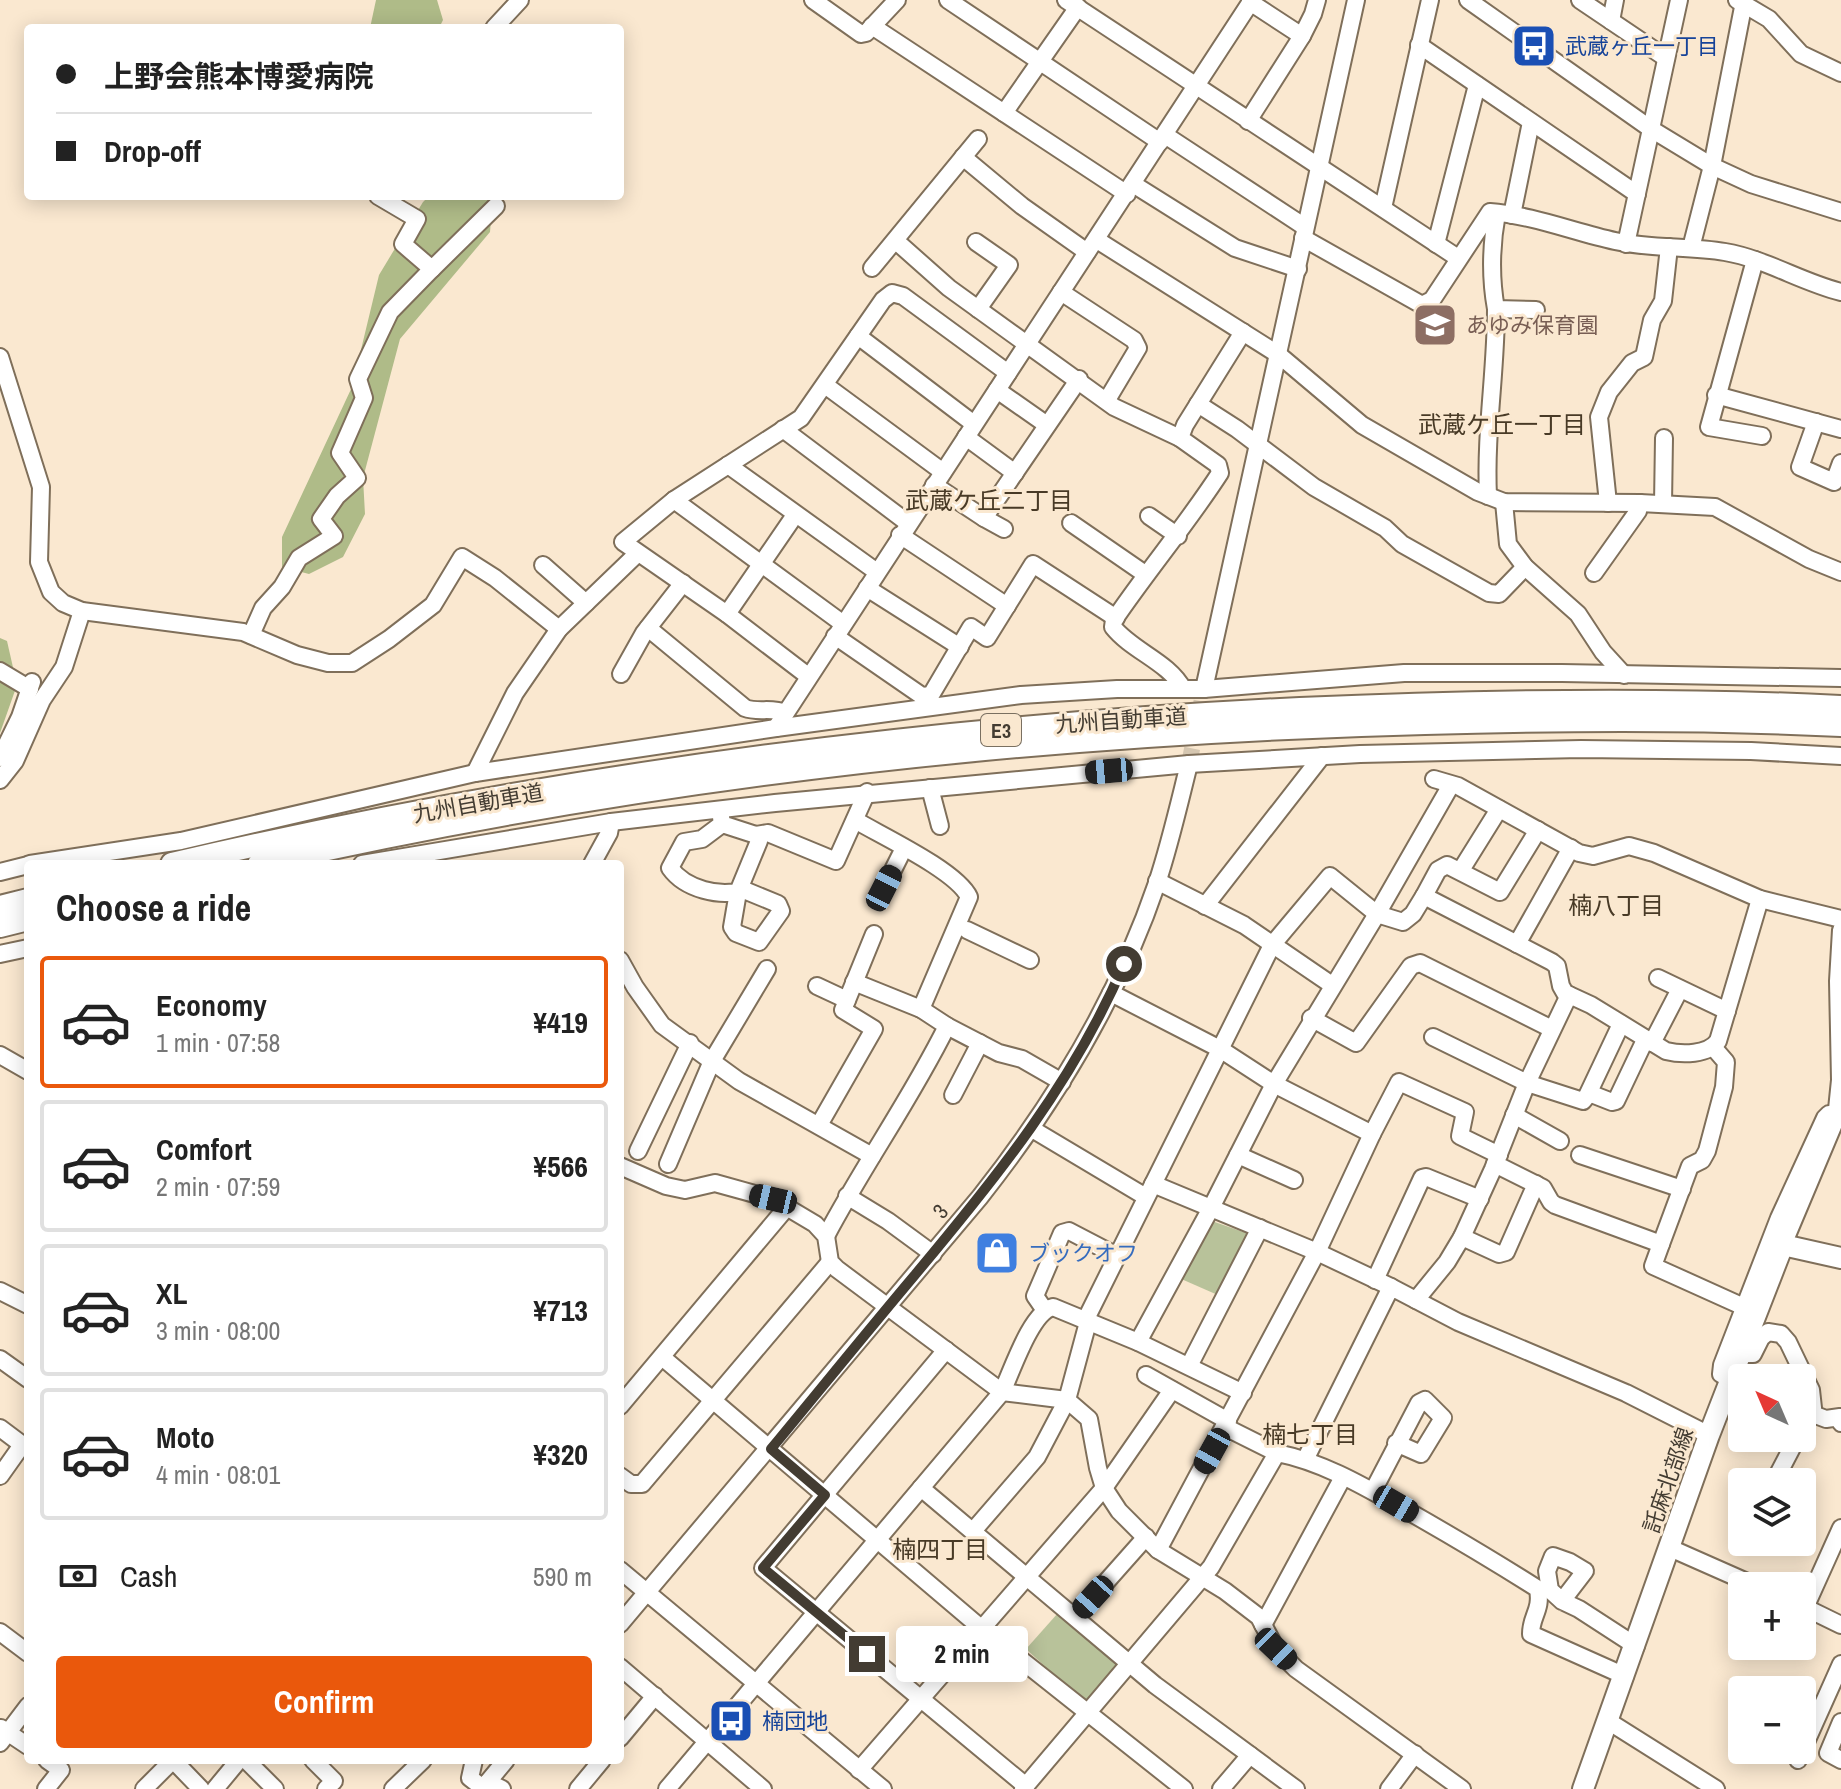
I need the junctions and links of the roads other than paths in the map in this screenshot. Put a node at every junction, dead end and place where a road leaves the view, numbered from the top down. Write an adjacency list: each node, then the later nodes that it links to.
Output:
1 (520, 0): 16 (street)
2 (813, 0): 17 (street)
3 (897, 0): 17 (street)
4 (948, 0): 21 (street)
5 (1317, 0): 18 (street)
6 (1356, 0): 32 (street)
7 (1430, 0): 19 (street)
8 (1468, 0): 28 (street)
9 (1580, 0): 15 (street)
10 (1615, 0): 15 (street)
11 (1679, 0): 20 (street)
12 (1251, 1): 18 (street); 24 (street)
13 (1740, 1): 22 (street); 33 (street)
14 (1072, 4): 21 (street); 24 (street)
15 (1611, 21): 20 (street)
16 (498, 24)
17 (872, 26): 25 (street)
18 (1302, 36): 26 (street)
19 (1419, 45): 23 (street); 38 (street)
20 (1666, 58): 28 (street)
21 (1041, 60): 25 (street); 29 (street)
22 (1841, 73)
23 (1477, 85): 27 (street); 44 (street)
24 (1196, 87): 26 (street); 29 (street)
25 (1004, 113): 34 (street)
26 (1248, 121): 32 (street)
27 (1531, 122): 35 (street); 40 (street)
28 (1651, 129): 33 (street); 35 (street)
29 (1163, 138): 34 (street); 41 (street)
30 (978, 139): 31 (street)
31 (963, 157): 42 (street); 46 (street)
32 (1320, 166): 38 (street); 41 (street)
33 (1712, 166): 39 (street); 48 (street)
34 (1130, 189): 46 (street); 53 (street)
35 (1637, 194): 45 (street)
36 (385, 200): 52 (street)
37 (496, 206): 52 (street)
38 (1383, 208): 44 (street)
39 (1841, 212)
40 (1504, 214): 45 (street); 49 (street); 57 (street)
41 (1304, 232): 49 (street); 53 (street)
42 (896, 241): 51 (street); 56 (street)
43 (976, 242): 56 (street)
44 (1436, 244): 49 (street)
45 (1626, 244): 47 (street)
46 (1092, 246): 54 (street); 59 (street)
47 (1669, 247): 48 (street); 86 (street)
48 (1691, 248): 50 (street)
49 (1458, 258)
50 (1755, 260): 55 (street); 68 (street)
51 (872, 268)
52 (432, 269): 114 (street)
53 (1298, 269): 62 (street)
54 (1061, 292): 61 (street); 69 (street)
55 (1841, 292)
56 (978, 309): 61 (street)
57 (1496, 309): 58 (street); 84 (street)
58 (1536, 310)
59 (1243, 332): 62 (street); 70 (street)
60 (858, 336): 64 (street); 66 (street); 75 (street)
61 (1028, 344): 64 (street); 65 (street)
62 (1279, 355): 79 (street); 84 (street)
63 (0, 357): 108 (street)
64 (1008, 373): 67 (street)
65 (1079, 379): 69 (street); 72 (street)
66 (825, 385): 73 (street); 83 (street)
67 (997, 390): 72 (street); 75 (street)
68 (1716, 395): 71 (street); 76 (street)
69 (1107, 400): 77 (street)
70 (1198, 404): 77 (street); 79 (street)
71 (1816, 422): 74 (street); 80 (street)
72 (1047, 425): 82 (street)
73 (783, 429): 81 (street); 93 (street)
74 (1841, 429)
75 (970, 431): 82 (street); 83 (street)
76 (1762, 436)
77 (1180, 438): 95 (street)
78 (1664, 438): 88 (street)
79 (1259, 446): 99 (street); 122 (street)
80 (1841, 463)
81 (728, 465): 85 (street); 89 (street)
82 (1015, 473): 91 (street)
83 (938, 479): 91 (street); 93 (street)
84 (1496, 499): 86 (street); 99 (street)
85 (674, 500): 96 (street); 98 (street)
86 (1608, 503): 87 (street)
87 (1640, 503): 88 (street); 102 (street)
88 (1663, 504): 101 (street)
89 (795, 515): 98 (street); 100 (street)
90 (1149, 516): 95 (street)
91 (984, 518): 94 (street)
92 (1071, 523): 103 (street)
93 (904, 529): 100 (street); 107 (street)
94 (1004, 529)
95 (1178, 536): 103 (street)
96 (638, 553): 104 (street); 106 (street)
97 (543, 565): 106 (street)
98 (762, 565): 109 (street); 113 (street)
99 (1525, 567): 118 (street)
100 (877, 572): 105 (street)
101 (1841, 572)
102 (1594, 573)
103 (1145, 574): 110 (street)
104 (683, 583): 109 (street); 111 (street)
105 (867, 588): 113 (street); 115 (street)
106 (586, 603): 112 (street)
107 (1007, 606): 110 (street); 115 (street)
108 (82, 611): 114 (street); 132 (street)
109 (727, 614): 119 (street)
110 (1116, 618): 121 (street)
111 (648, 628): 117 (street); 124 (street)
112 (559, 629): 114 (street); 131 (street)
113 (838, 630): 115 (street); 119 (street)
114 (251, 635)
115 (960, 647)
116 (0, 671): 127 (street)
117 (621, 674)
118 (1624, 675): 120 (street); 122 (street)
119 (808, 676): 124 (street)
120 (1841, 678)
121 (1183, 689): 122 (street); 126 (street)
122 (1204, 689)
123 (1841, 707): 145 (highway, 九州自動車道 / E3)
124 (785, 713): 126 (street)
125 (1841, 725): 146 (highway, 九州自動車道 / E3)
126 (776, 728): 131 (street)
127 (1, 756)
128 (1322, 756): 129 (street); 130 (street); 157 (street)
129 (1841, 756)
130 (1189, 764): 133 (street); 152 (street, 3)
131 (475, 773): 144 (street)
132 (0, 780)
133 (930, 788): 134 (street); 139 (street)
134 (867, 792): 136 (street); 137 (street)
135 (1499, 809): 140 (street); 150 (street); 159 (street)
136 (721, 817): 138 (street); 141 (street); 141 (street)
137 (855, 820): 141 (street); 142 (street)
138 (611, 822): 147 (street); 148 (street)
139 (940, 826)
140 (1538, 830): 143 (street); 150 (street)
141 (756, 835)
142 (904, 848): 153 (street); 181 (street)
143 (1571, 848): 155 (street); 166 (street)
144 (59, 860)
145 (192, 860)
146 (279, 860)
147 (386, 860)
148 (594, 860)
149 (24, 866): 151 (street)
150 (1461, 870): 154 (street)
151 (0, 872)
152 (1157, 881): 157 (street); 178 (street, 3)
153 (884, 888)
154 (1424, 896): 159 (street); 166 (street)
155 (1760, 899): 160 (street); 182 (street)
156 (24, 901): 158 (highway)
157 (1205, 906): 167 (street)
158 (0, 907)
159 (1377, 914): 167 (street); 175 (street)
160 (1841, 919)
161 (24, 920): 162 (highway)
162 (0, 926)
163 (967, 930): 170 (street)
164 (1841, 930): 202 (street)
165 (874, 934): 174 (street)
166 (1517, 944): 179 (street)
167 (1272, 945): 175 (street); 192 (street)
168 (24, 949): 169 (street)
169 (0, 954)
170 (1030, 960)
171 (624, 967): 189 (street)
172 (767, 969): 194 (street)
173 (1658, 978): 177 (street)
174 (854, 982): 180 (street); 181 (street)
175 (1332, 985): 183 (street)
176 (817, 986): 180 (street)
177 (1680, 989): 182 (street); 188 (street)
178 (1111, 993): 192 (street); 196 (street, 3)
179 (1569, 995): 184 (street); 186 (street)
180 (847, 1000): 203 (street)
181 (921, 1009): 185 (street)
182 (1727, 1011): 191 (street)
183 (1311, 1018): 186 (street); 198 (street)
184 (1621, 1024): 188 (street); 199 (street)
185 (947, 1026): 190 (street); 210 (street)
186 (1552, 1029): 197 (street)
187 (1433, 1037): 197 (street)
188 (1648, 1042): 191 (street); 199 (street)
189 (690, 1043): 194 (street); 207 (street)
190 (980, 1043): 196 (street); 200 (street)
191 (1713, 1047): 216 (street)
192 (1220, 1049): 198 (street); 217 (street)
193 (0, 1055): 195 (street)
194 (712, 1061): 203 (street); 212 (street)
195 (24, 1069)
196 (1062, 1082): 204 (street, 3)
197 (1527, 1083): 199 (street); 201 (street)
198 (1274, 1084): 205 (street); 208 (street)
199 (1589, 1093)
200 (953, 1095)
201 (1514, 1115): 206 (street); 211 (street)
202 (1837, 1116): 226 (street); 238 (street)
203 (819, 1125): 210 (street)
204 (1032, 1129): 217 (street); 228 (street, 3)
205 (1372, 1134): 211 (street); 227 (street)
206 (1560, 1141)
207 (638, 1151)
208 (1238, 1155): 214 (street); 221 (street)
209 (1580, 1155): 216 (street)
210 (872, 1156): 218 (street)
211 (1497, 1159): 215 (street); 219 (street)
212 (668, 1164)
213 (624, 1168): 220 (street)
214 (1294, 1180)
215 (1536, 1184): 224 (street); 225 (street)
216 (1682, 1189): 225 (street)
217 (1149, 1190): 221 (street); 229 (street)
218 (847, 1196): 223 (street); 228 (street)
219 (1480, 1199): 224 (street); 232 (street)
220 (787, 1207): 223 (street); 244 (street)
221 (1211, 1208): 222 (street); 241 (street)
222 (1260, 1228): 227 (street); 248 (street)
223 (826, 1236): 231 (street)
224 (1462, 1237): 235 (street)
225 (1661, 1244): 238 (street)
226 (1783, 1245): 230 (main road); 243 (main road, 託麻北部線)
227 (1317, 1252): 232 (street); 255 (street)
228 (933, 1254): 237 (street, 3)
229 (1117, 1256): 239 (street); 240 (street)
230 (1837, 1257)
231 (830, 1262): 237 (street); 256 (street)
232 (1375, 1280): 233 (street)
233 (1391, 1287): 235 (street); 269 (street)
234 (0, 1291): 236 (street)
235 (1416, 1300): 263 (street)
236 (24, 1303)
237 (888, 1307): 242 (street); 267 (street, 3)
238 (1744, 1307): 251 (street)
239 (1044, 1309): 240 (street); 254 (street)
240 (1087, 1322): 241 (street); 257 (street)
241 (1138, 1342): 248 (street)
242 (946, 1350): 254 (street); 276 (street)
243 (1740, 1354): 246 (main road, 託麻北部線); 247 (street)
244 (662, 1357): 256 (street); 258 (street)
245 (0, 1359): 250 (street)
246 (1736, 1364)
247 (1799, 1364)
248 (1189, 1366): 255 (street)
249 (1146, 1375): 253 (street)
250 (24, 1376)
251 (1728, 1377)
252 (1728, 1384): 263 (main road, 託麻北部線)
253 (1172, 1390): 261 (street); 274 (street)
254 (1002, 1392): 257 (street); 273 (street)
255 (1243, 1393): 261 (street)
256 (713, 1399): 267 (street); 272 (street)
257 (1067, 1400): 274 (street); 278 (street)
258 (624, 1401)
259 (1816, 1415): 260 (street)
260 (1841, 1423)
261 (1226, 1424): 268 (street); 282 (street)
262 (0, 1428): 265 (street)
263 (1709, 1435): 281 (main road, 託麻北部線)
264 (1396, 1443): 275 (street)
265 (24, 1446)
266 (24, 1448): 270 (street)
267 (771, 1449): 276 (street); 288 (street, 3)
268 (1277, 1453): 269 (street); 286 (street)
269 (1306, 1458): 271 (street)
270 (0, 1476)
271 (1343, 1477): 275 (street); 294 (street)
272 (624, 1479)
273 (921, 1488): 278 (street); 280 (street)
274 (1104, 1488): 279 (street); 285 (street)
275 (1373, 1491): 303 (street)
276 (825, 1495): 280 (street); 290 (street)
277 (1841, 1528): 287 (street)
278 (973, 1531): 285 (street)
279 (1146, 1537): 282 (street); 292 (street)
280 (877, 1539): 290 (street); 296 (street)
281 (1670, 1548): 284 (street); 298 (main road, 託麻北部線)
282 (1158, 1550): 286 (street)
283 (624, 1573): 288 (street)
284 (1728, 1574)
285 (1026, 1575): 292 (street); 296 (street)
286 (1201, 1578): 294 (street); 300 (street)
287 (1816, 1581)
288 (646, 1592): 293 (street, 3); 304 (street)
289 (1562, 1601): 298 (street)
290 (815, 1611): 304 (street); 306 (street)
291 (1816, 1613): 295 (street)
292 (1075, 1617): 300 (street)
293 (624, 1619)
294 (1263, 1625): 316 (street)
295 (1841, 1625)
296 (981, 1628): 306 (street); 308 (street)
297 (0, 1632): 299 (street)
298 (1636, 1646): 303 (main road, 託麻北部線)
299 (24, 1650)
300 (1131, 1662): 308 (street); 317 (street)
301 (1841, 1664): 309 (street)
302 (624, 1670): 305 (street)
303 (1625, 1676): 310 (main road, 託麻北部線)
304 (754, 1684): 314 (street); 329 (street)
305 (655, 1696): 312 (street); 314 (street)
306 (921, 1699): 329 (street); 332 (street)
307 (24, 1710): 313 (street)
308 (1087, 1714): 332 (street); 343 (street)
309 (1816, 1720)
310 (1608, 1721): 348 (main road, 託麻北部線); 349 (street)
311 (1841, 1722): 318 (street)
312 (624, 1733)
313 (3, 1734): 315 (street)
314 (707, 1741): 331 (street); 341 (street)
315 (24, 1744)
316 (1415, 1754): 346 (street); 347 (street)
317 (1250, 1755): 344 (street); 345 (street)
318 (1841, 1760)
319 (53, 1764): 333 (street)
320 (169, 1764): 334 (street)
321 (177, 1764): 335 (street)
322 (236, 1764): 336 (street)
323 (250, 1764): 337 (street)
324 (317, 1764): 338 (street)
325 (419, 1764): 339 (street)
326 (473, 1764): 330 (street)
327 (503, 1764): 330 (street)
328 (599, 1764): 340 (street)
329 (859, 1770): 342 (street)
330 (489, 1787)
331 (759, 1788)
332 (1024, 1788)
333 (46, 1789)
334 (144, 1789)
335 (201, 1789)
336 (215, 1789)
337 (275, 1789)
338 (326, 1789)
339 (393, 1789)
340 (578, 1789)
341 (667, 1789)
342 (883, 1789)
343 (1184, 1789)
344 (1221, 1789)
345 (1296, 1789)
346 (1389, 1789)
347 (1462, 1789)
348 (1583, 1789)
349 (1716, 1789)

